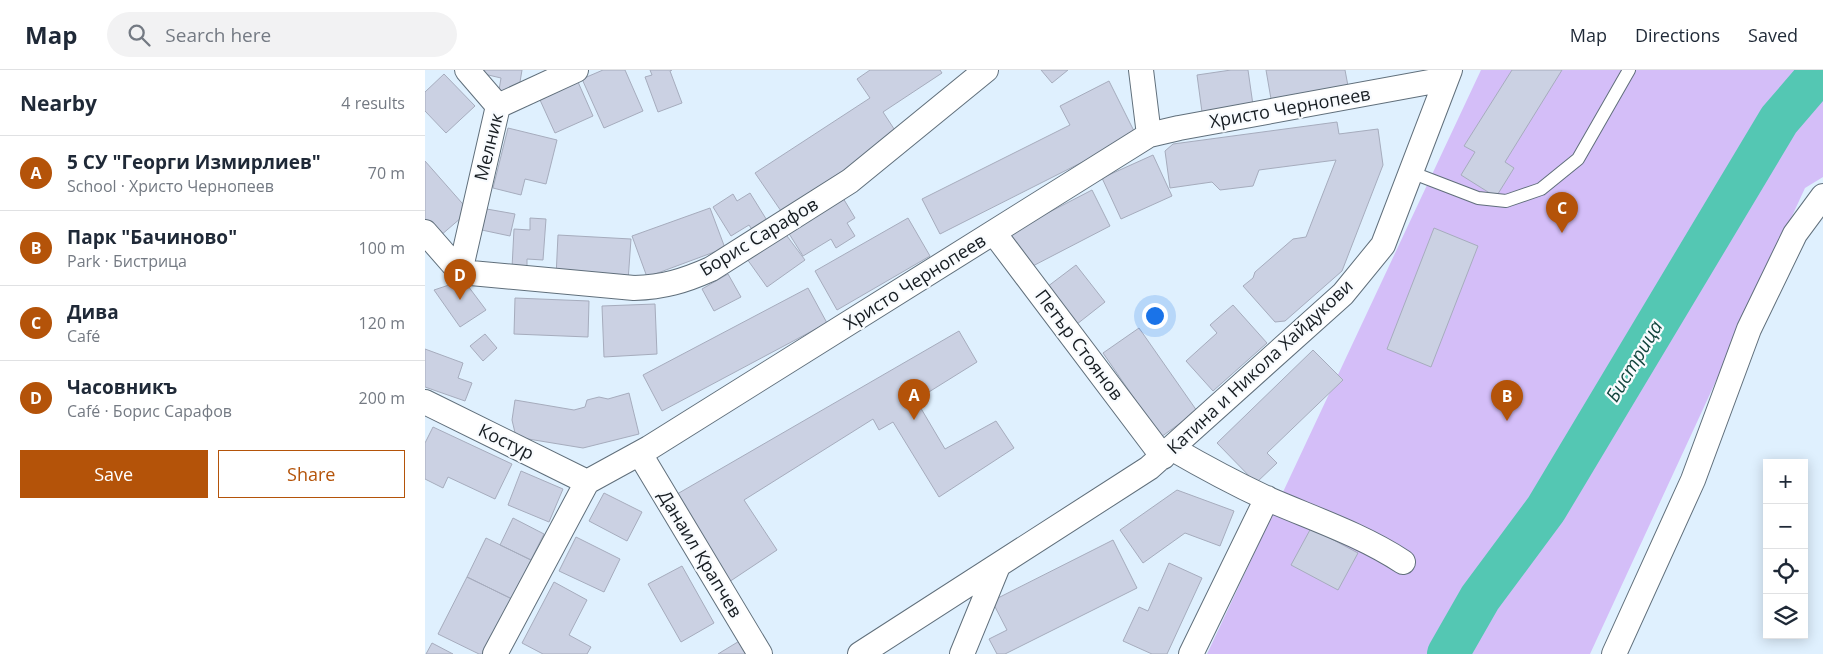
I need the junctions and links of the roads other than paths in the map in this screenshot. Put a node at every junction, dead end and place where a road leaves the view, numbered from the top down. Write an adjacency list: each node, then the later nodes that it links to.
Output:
1 (467, 70): 7 (street)
2 (576, 70): 7 (street, Мелник)
3 (986, 70): 13 (street, Борис Сарафов)
4 (1141, 70): 8 (street)
5 (1629, 70): 9 (lane)
6 (1448, 75): 8 (street, Христо Чернопеев); 9 (street, Катина и Никола Хайдукови)
7 (497, 106): 13 (street, Мелник)
8 (1149, 135): 12 (street, Христо Чернопеев)
9 (1413, 173): 15 (street, Катина и Никола Хайдукови)
10 (1823, 196): 26 (street)
11 (425, 232): 13 (street)
12 (994, 233): 15 (street, Петър Стоянов); 16 (street, Христо Чернопеев)
13 (460, 272)
14 (425, 402): 17 (street, Костур)
15 (1168, 453): 18 (street); 20 (street, Катина и Никола Хайдукови)
16 (641, 454): 17 (street, Христо Чернопеев); 22 (street, Данаил Крапчев)
17 (587, 482): 21 (street)
18 (1267, 498): 19 (street); 25 (street)
19 (1403, 562)
20 (998, 566): 23 (street, Катина и Никола Хайдукови); 24 (street)
21 (495, 654)
22 (760, 654)
23 (860, 654)
24 (962, 654)
25 (1191, 654)
26 (1614, 654)

